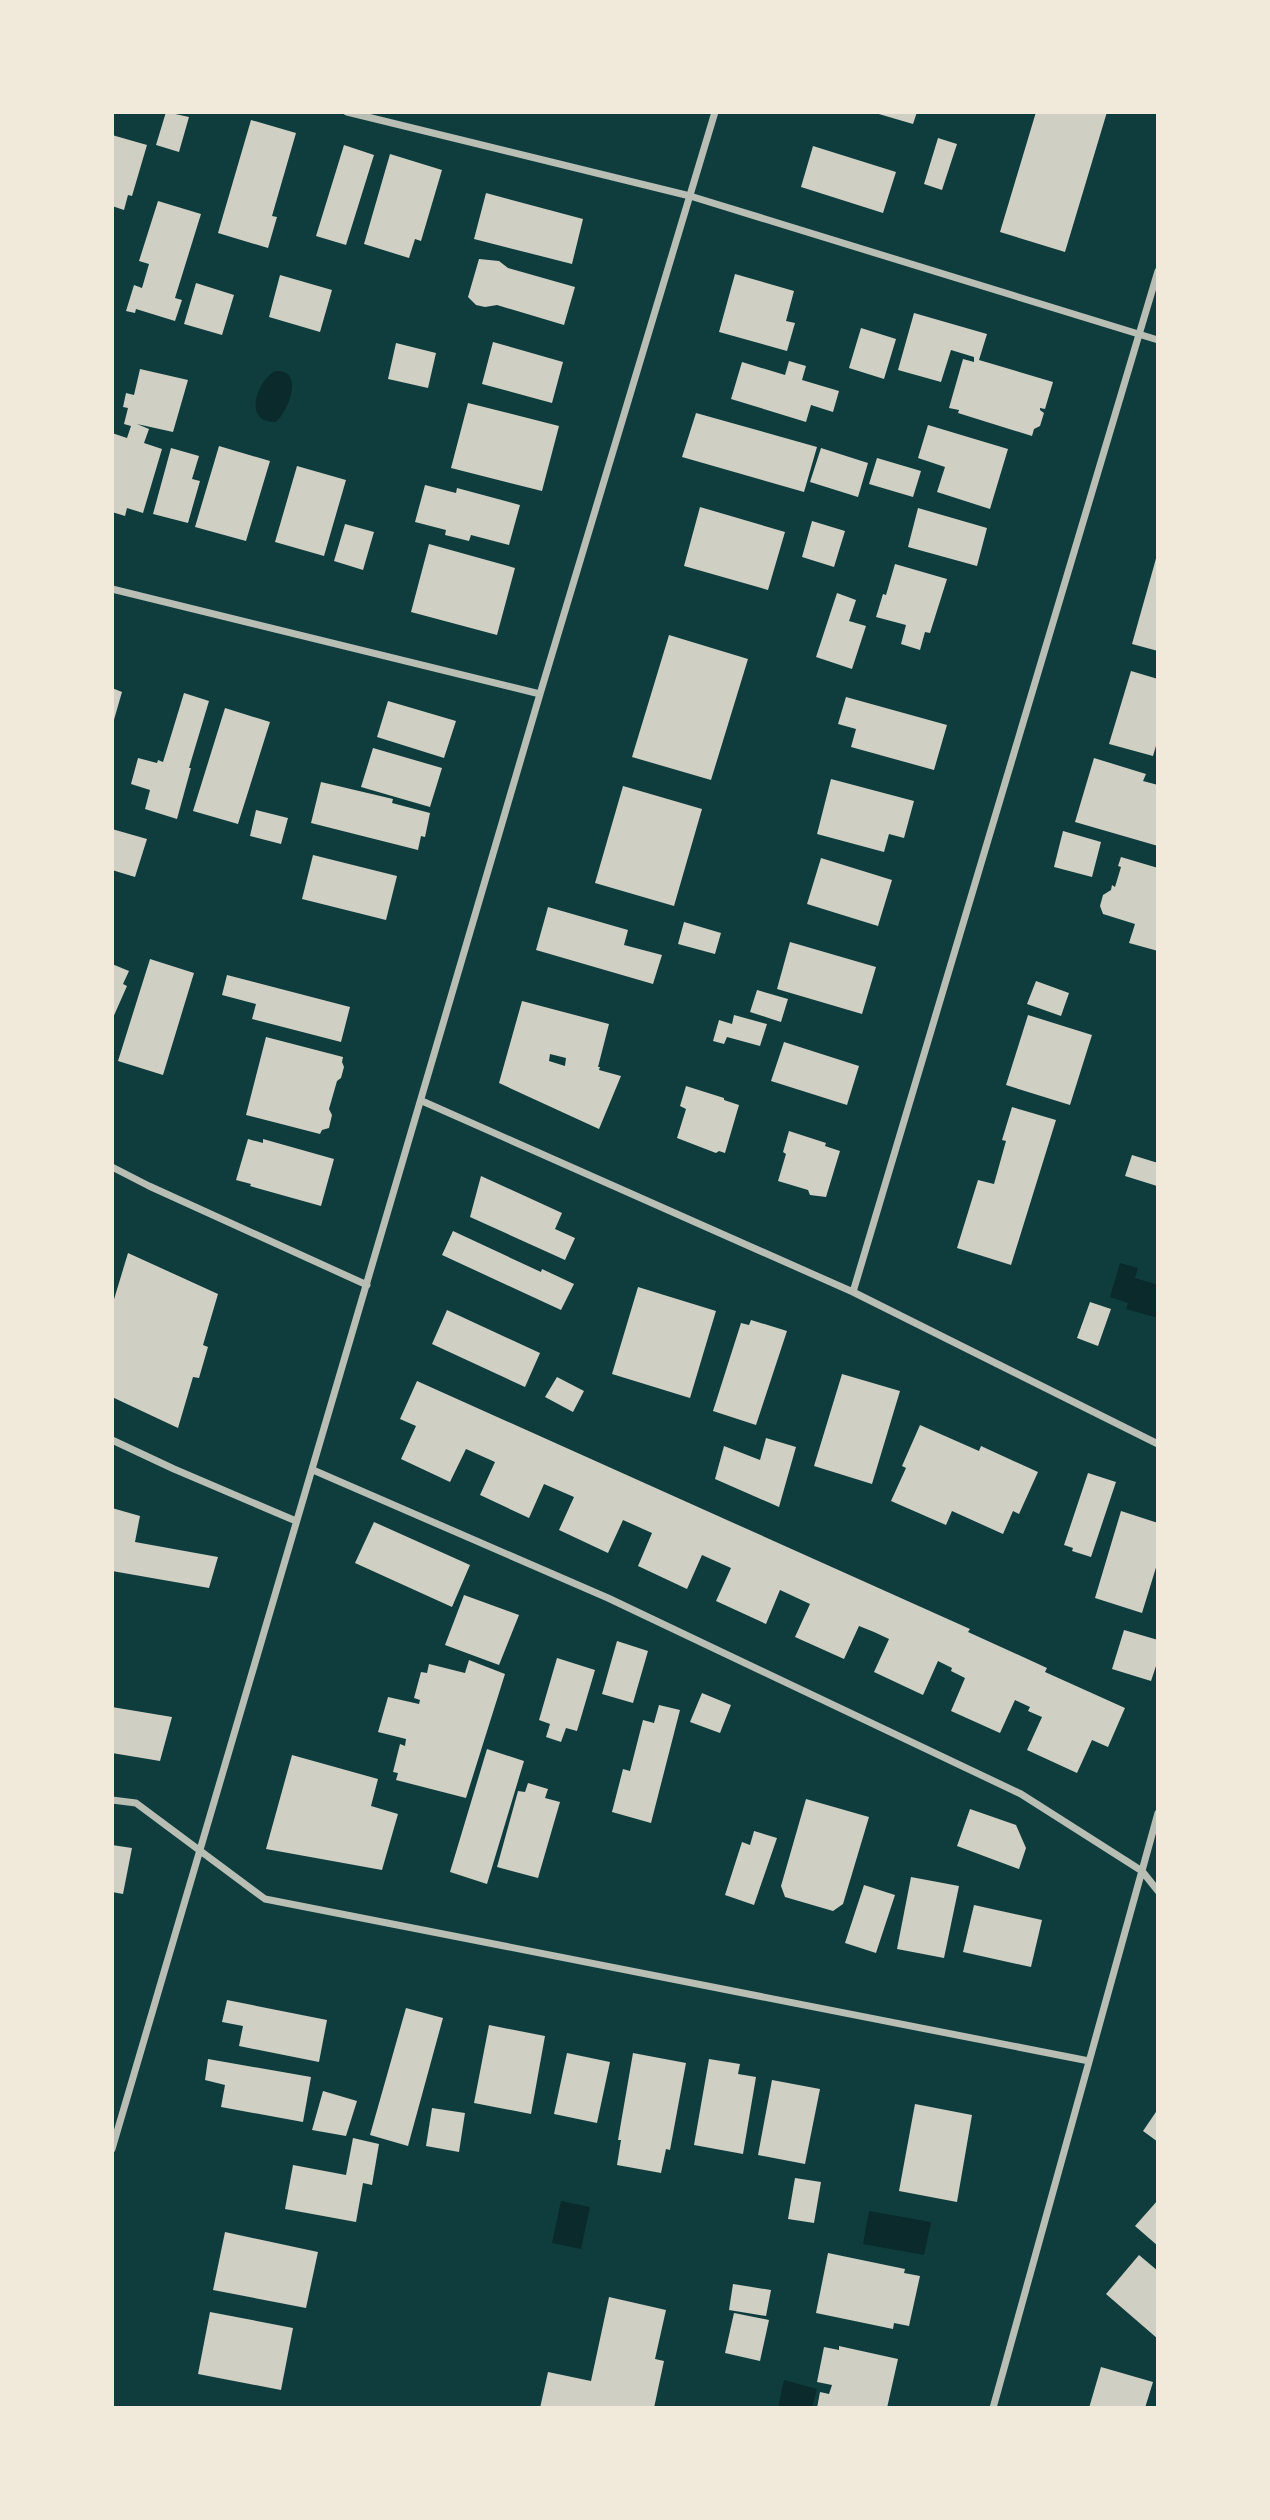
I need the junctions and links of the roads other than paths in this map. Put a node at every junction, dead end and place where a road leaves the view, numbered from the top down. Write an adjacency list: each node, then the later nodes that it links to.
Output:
1 (347, 112): 3 (street)
2 (715, 112): 3 (street)
3 (690, 196): 5 (street); 8 (street)
4 (1158, 271): 5 (street)
5 (1139, 334): 6 (street); 12 (street)
6 (1158, 340)
7 (112, 589): 8 (street)
8 (540, 694): 9 (street)
9 (422, 1101): 11 (street); 12 (street)
10 (112, 1167): 11 (street)
11 (367, 1285): 15 (street)
12 (853, 1292): 14 (street)
13 (112, 1440): 16 (street)
14 (1158, 1444)
15 (313, 1470): 16 (street); 20 (street)
16 (296, 1521): 19 (street)
17 (112, 1800): 19 (street)
18 (1158, 1813): 20 (street)
19 (200, 1850): 22 (street); 23 (street)
20 (1142, 1871): 21 (street); 22 (street)
21 (1158, 1891)
22 (1089, 2062): 24 (street)
23 (112, 2149)
24 (993, 2408)

